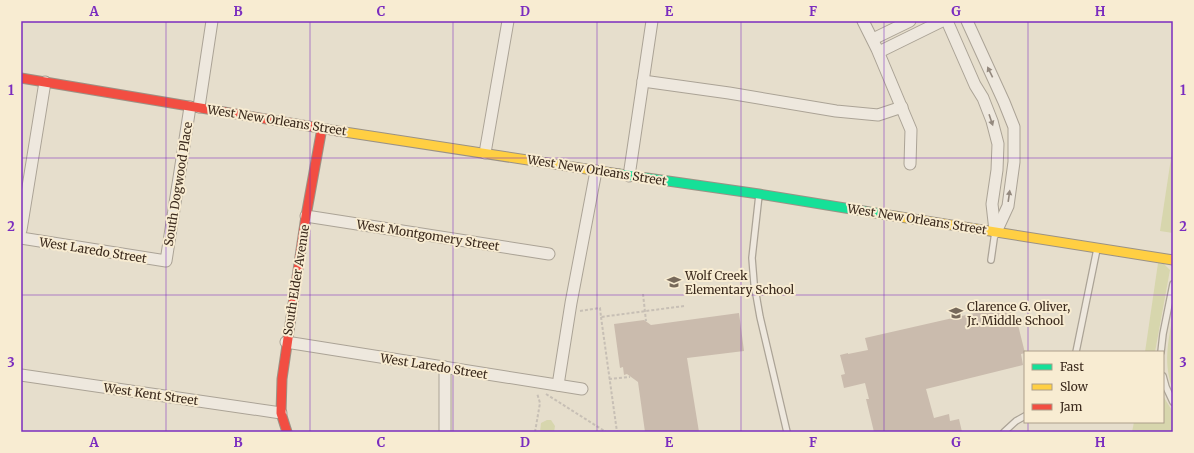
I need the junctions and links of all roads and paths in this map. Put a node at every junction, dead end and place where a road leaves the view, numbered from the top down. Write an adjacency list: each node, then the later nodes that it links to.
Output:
1 (212, 21): 15 (street, South Dogwood Place)
2 (508, 21): 20 (street)
3 (652, 21): 13 (street)
4 (863, 21): 10 (street)
5 (942, 21): 9 (street)
6 (946, 21): 18 (street, one-way to 18)
7 (967, 21): 19 (street, one-way to 7)
8 (907, 22): 9 (street); 10 (street)
9 (911, 36): 11 (street)
10 (873, 39): 11 (street)
11 (879, 52): 16 (street)
12 (21, 78): 14 (street, West New Orleans Street)
13 (643, 80): 16 (street); 23 (street)
14 (45, 82): 15 (street, West New Orleans Street); 26 (street)
15 (195, 107): 17 (street, West New Orleans Street); 33 (street, South Dogwood Place)
16 (902, 107): 21 (street)
17 (322, 128): 20 (street, West New Orleans Street); 25 (street, South Elder Avenue)
18 (998, 144): 19 (street); 27 (street)
19 (1015, 146): 27 (street, one-way to 19)
20 (485, 153): 22 (street, West New Orleans Street)
21 (910, 164)
22 (596, 171): 23 (street, West New Orleans Street); 49 (street)
23 (629, 176): 24 (street, West New Orleans Street)
24 (759, 194): 27 (street, West New Orleans Street); 61 (lane)
25 (306, 216): 30 (street, West Montgomery Street); 41 (street, South Elder Avenue)
26 (21, 230)
27 (996, 232): 29 (street, West New Orleans Street); 31 (lane)
28 (21, 238): 33 (street, West Laredo Street)
29 (1098, 248): 32 (street, West New Orleans Street); 42 (lane)
30 (549, 254)
31 (991, 260)
32 (1173, 260)
33 (166, 261)
34 (1173, 284): 43 (lane)
35 (643, 294): 37 (path)
36 (684, 306): 37 (path)
37 (645, 311): 39 (path); 40 (path)
38 (578, 313): 39 (path)
39 (601, 317): 47 (path)
40 (646, 321)
41 (286, 342): 44 (street, West Laredo Street); 54 (street, South Elder Avenue)
42 (1076, 351)
43 (1161, 351)
44 (445, 367): 49 (street, West Laredo Street); 57 (street)
45 (21, 375): 54 (street, West Kent Street)
46 (630, 377): 47 (path)
47 (609, 380): 60 (path)
48 (1164, 380): 53 (lane)
49 (558, 385): 50 (street, West Laredo Street)
50 (582, 389)
51 (538, 391): 58 (path)
52 (543, 392): 59 (path)
53 (1173, 402)
54 (281, 412): 56 (street, South Elder Avenue)
55 (1024, 417): 62 (lane)
56 (287, 432)
57 (445, 432)
58 (535, 432)
59 (606, 432)
60 (617, 432)
61 (787, 432)
62 (1004, 432)

